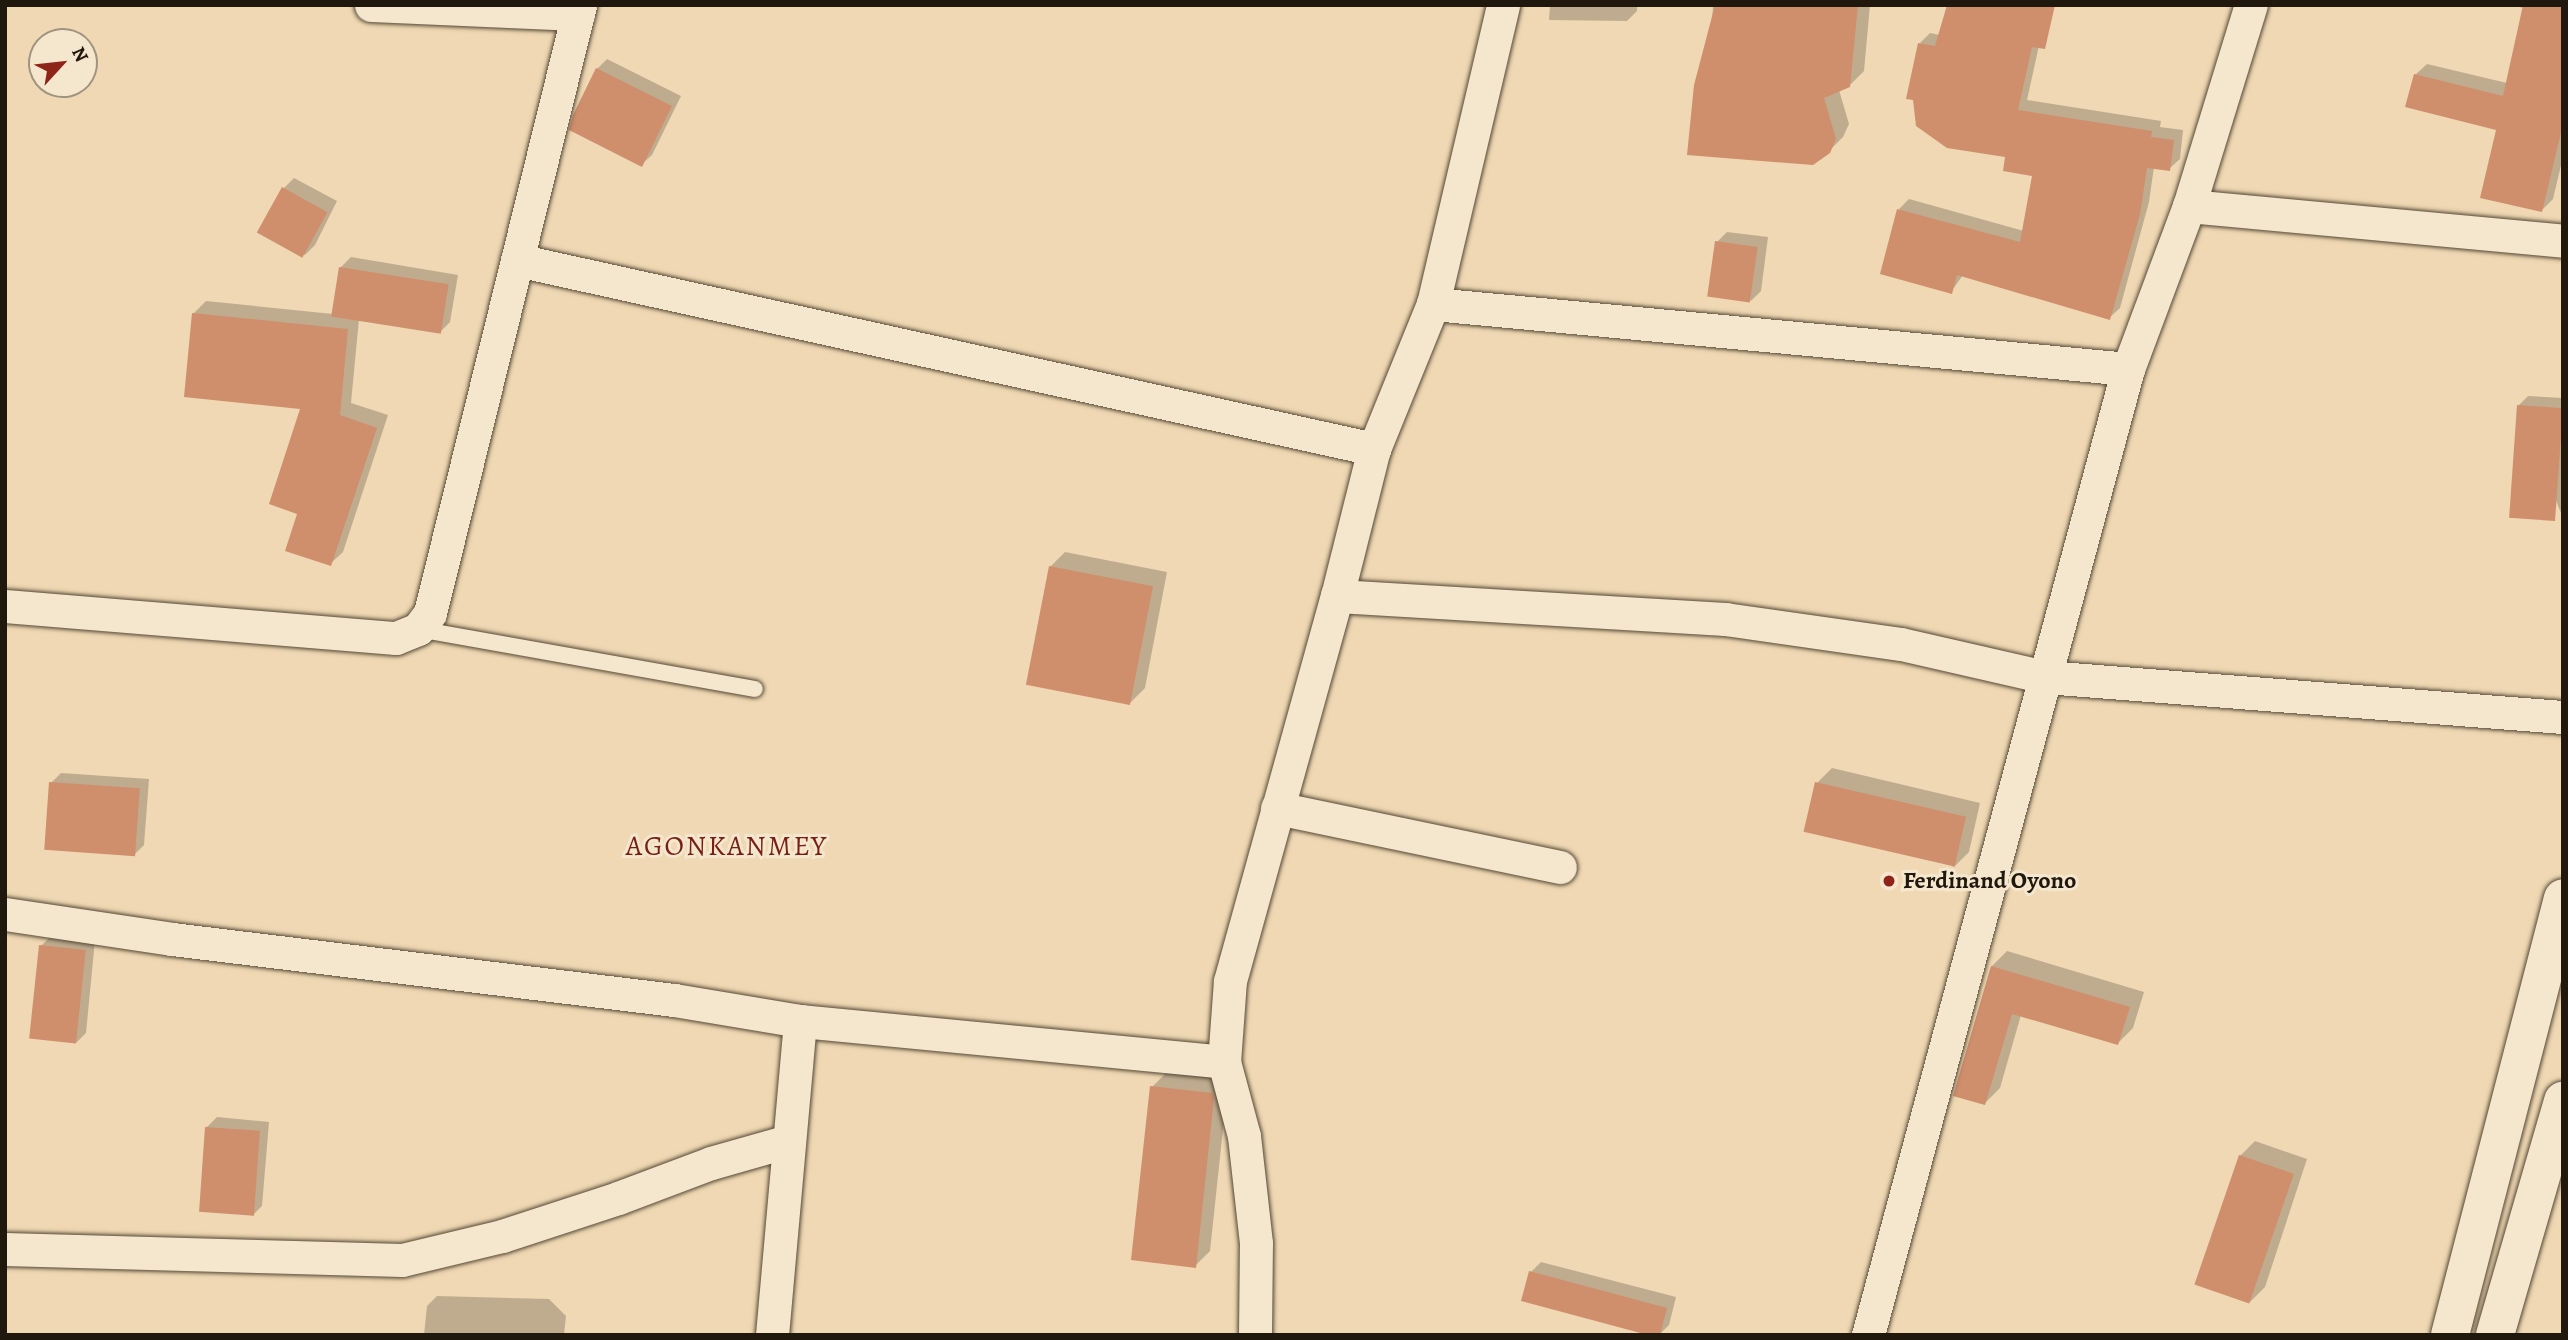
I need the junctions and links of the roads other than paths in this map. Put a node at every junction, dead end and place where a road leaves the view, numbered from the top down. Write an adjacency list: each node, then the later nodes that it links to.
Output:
1 (371, 5): 4 (street)
2 (1503, 5): 8 (street)
3 (2251, 5): 5 (street)
4 (579, 10): 7 (street)
5 (2189, 206): 6 (street); 9 (street)
6 (2563, 241)
7 (517, 260): 10 (street); 13 (street)
8 (1433, 304): 9 (street); 10 (street)
9 (2128, 369): 14 (street)
10 (1374, 449): 11 (street)
11 (1337, 596): 14 (street); 17 (street)
12 (5, 606): 13 (street)
13 (418, 629): 15 (lane)
14 (2045, 677): 16 (street); 28 (street)
15 (755, 688)
16 (2563, 717)
17 (1277, 808): 18 (street); 22 (street)
18 (1560, 866)
19 (2563, 898): 29 (main road)
20 (5, 914): 21 (street)
21 (800, 1021): 22 (street); 24 (street)
22 (1224, 1062): 27 (street)
23 (2563, 1101): 30 (main road)
24 (789, 1141): 25 (street); 26 (street)
25 (5, 1249)
26 (772, 1335)
27 (1255, 1335)
28 (1868, 1335)
29 (2450, 1335)
30 (2495, 1335)

